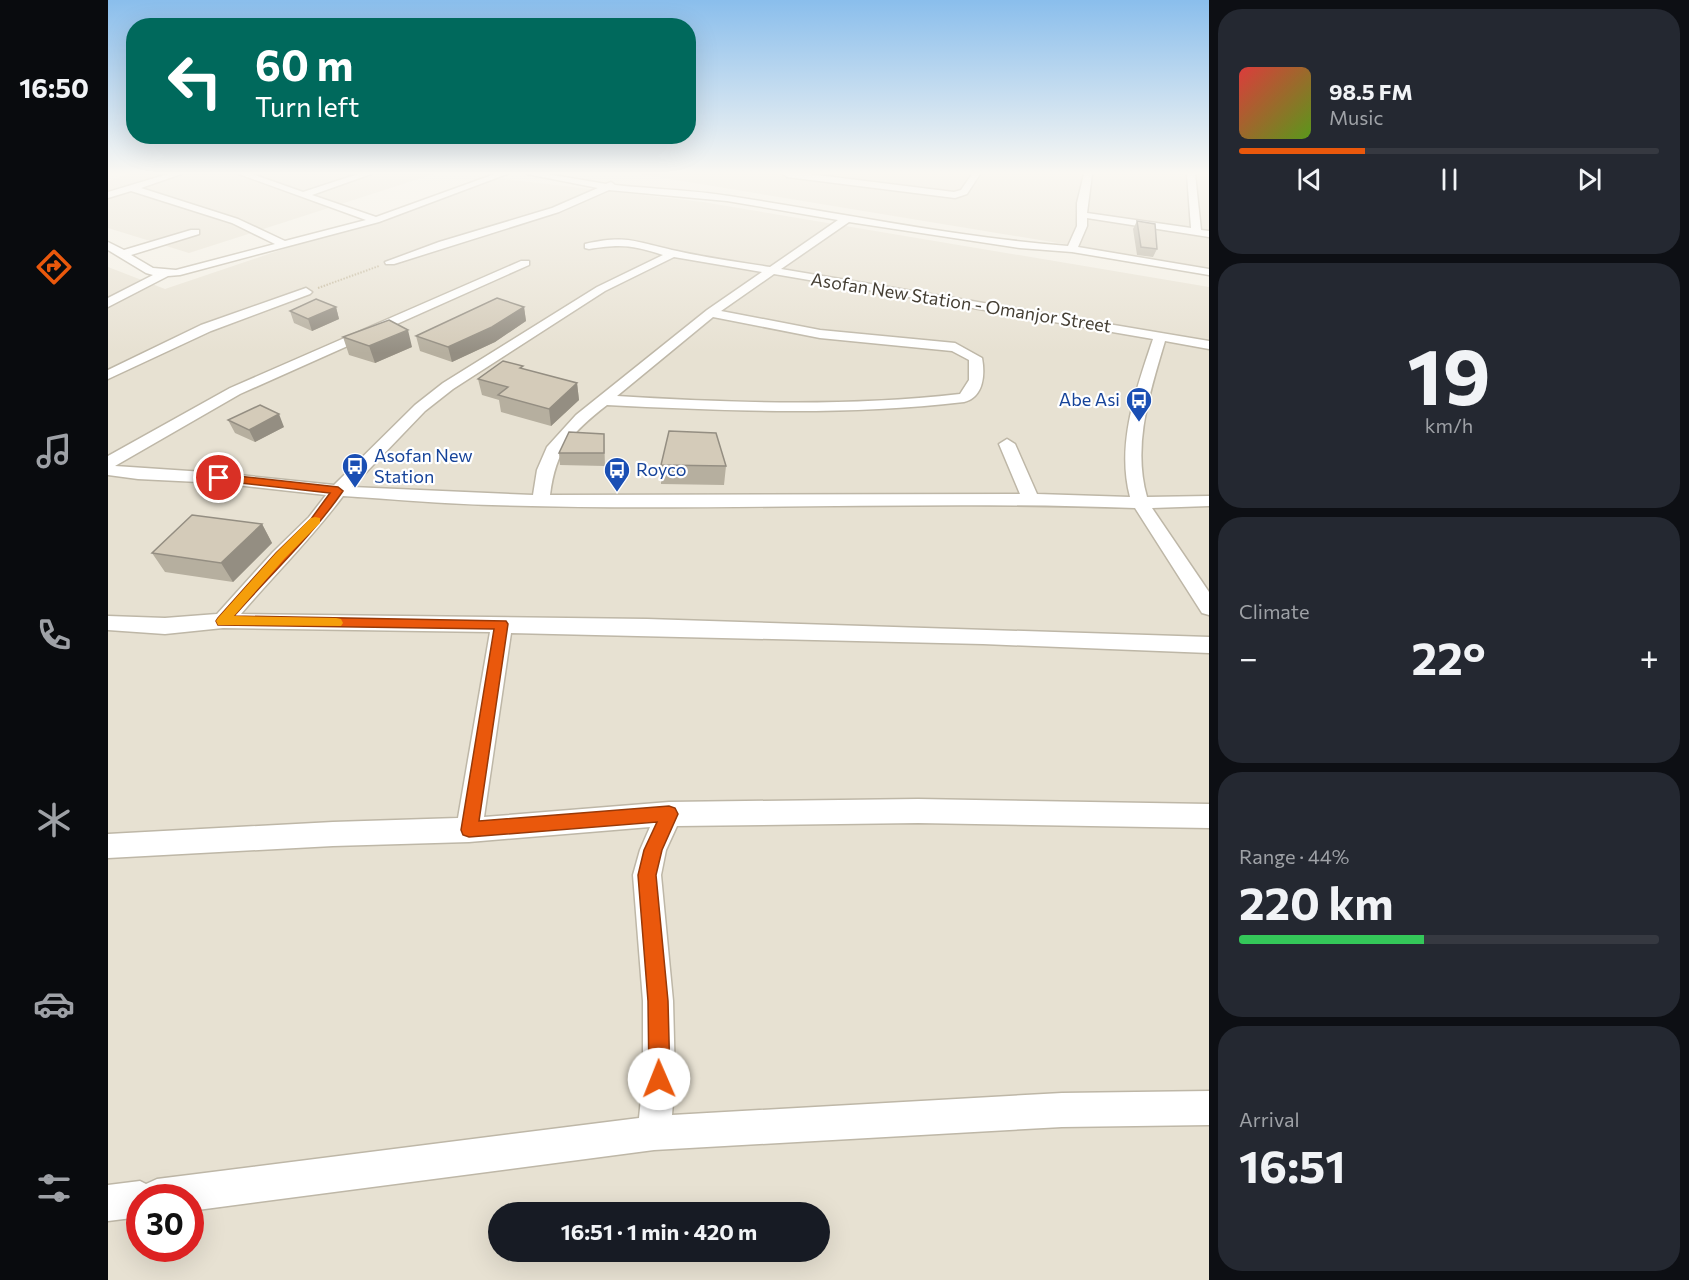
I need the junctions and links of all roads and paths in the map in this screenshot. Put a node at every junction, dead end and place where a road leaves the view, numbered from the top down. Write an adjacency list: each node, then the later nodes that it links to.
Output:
1 (189, 234): 12 (street)
2 (263, 234): 9 (street)
3 (327, 234): 9 (street)
4 (481, 234): 14 (street)
5 (824, 234): 16 (street)
6 (945, 234): 11 (street)
7 (1080, 234): 11 (street)
8 (108, 245): 12 (street)
9 (286, 245): 18 (street)
10 (589, 246): 13 (street, Asofan New Station - Omanjor Street)
11 (1072, 249): 17 (street)
12 (123, 254): 18 (street)
13 (673, 254): 16 (street, Asofan New Station - Omanjor Street); 29 (street)
14 (390, 262): 19 (path)
15 (525, 263): 27 (street)
16 (769, 271): 21 (street); 22 (street, Asofan New Station - Omanjor Street)
17 (1209, 272)
18 (165, 273): 20 (street)
19 (306, 292): 24 (street)
20 (108, 303)
21 (711, 313): 25 (street); 25 (street)
22 (1160, 337): 23 (street, Asofan New Station - Omanjor Street); 33 (street)
23 (1209, 345)
24 (108, 375)
25 (604, 400): 30 (street)
26 (1007, 444): 31 (street)
27 (108, 463)
28 (108, 470): 29 (street)
29 (338, 491): 30 (street); 35 (street)
30 (541, 499): 31 (street)
31 (1031, 499): 33 (street)
32 (1209, 501): 33 (street)
33 (1140, 503): 34 (street)
34 (1209, 608)
35 (223, 621): 36 (street); 37 (street)
36 (108, 623)
37 (502, 624): 38 (street); 41 (street)
38 (1209, 645)
39 (669, 814): 40 (street); 41 (street); 44 (street)
40 (1209, 816)
41 (469, 830): 42 (street)
42 (108, 846)
43 (1209, 1108): 44 (street)
44 (654, 1132): 45 (street)
45 (204, 1191)
46 (126, 1201): 47 (street)
47 (108, 1203)

